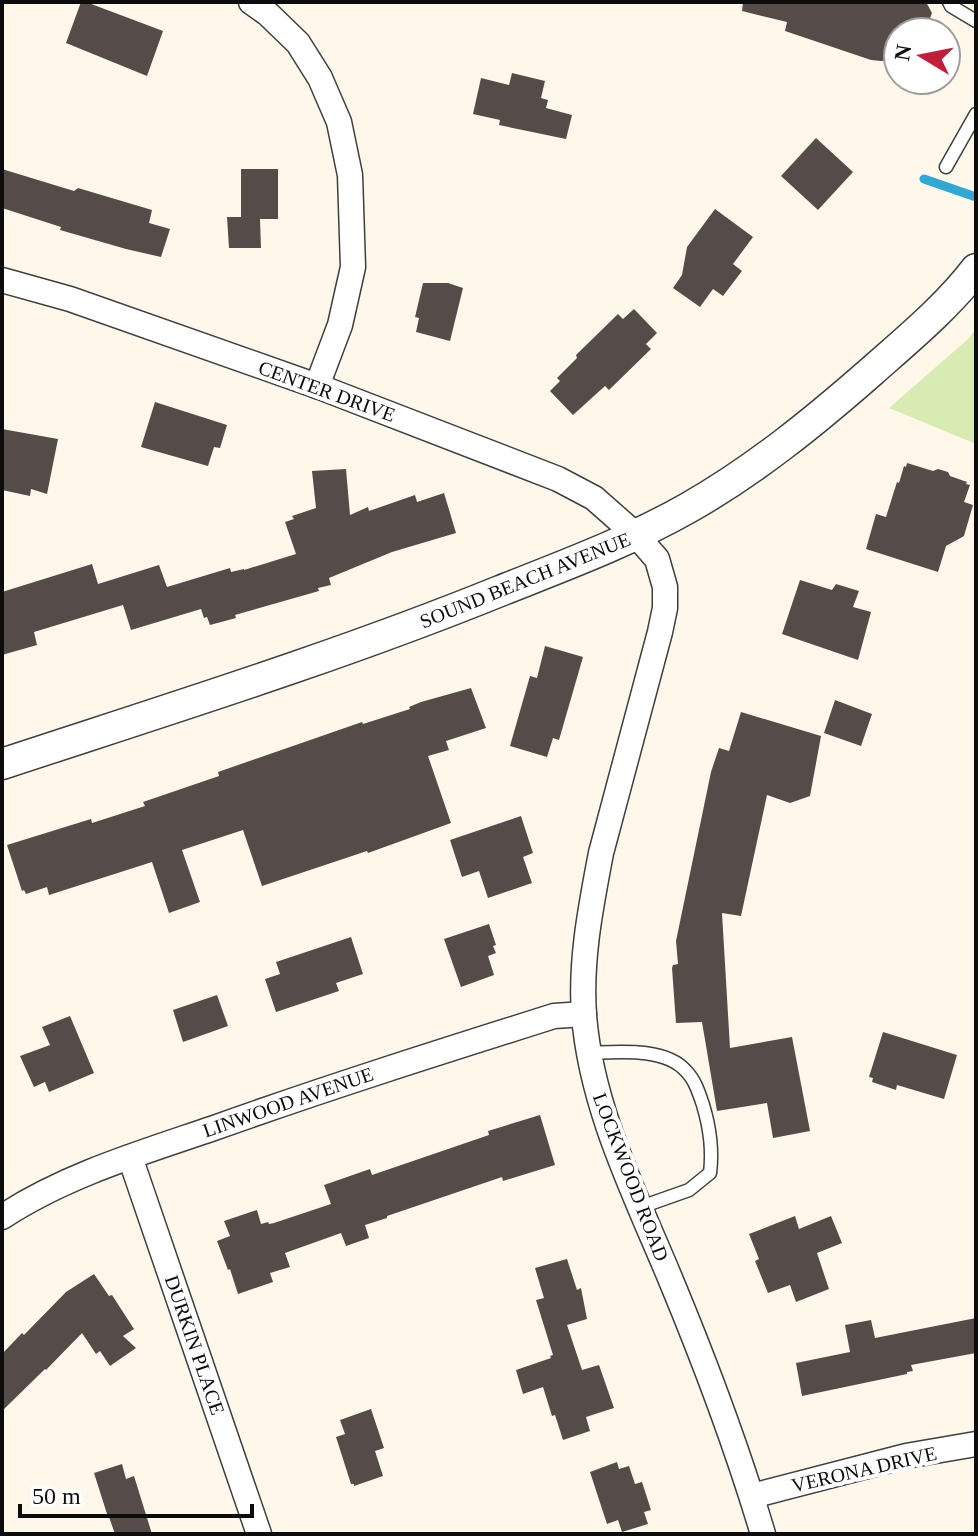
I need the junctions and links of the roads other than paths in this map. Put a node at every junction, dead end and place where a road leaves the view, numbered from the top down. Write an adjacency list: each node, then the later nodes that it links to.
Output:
1 (251, 2): 8 (street)
2 (949, 2): 3 (lane)
3 (976, 21)
4 (976, 114): 5 (lane)
5 (946, 167)
6 (976, 269): 9 (street, SOUND BEACH AVENUE)
7 (2, 280): 8 (street, CENTER DRIVE)
8 (317, 386): 9 (street, CENTER DRIVE)
9 (636, 535): 10 (street, SOUND BEACH AVENUE); 11 (street, LOCKWOOD ROAD)
10 (2, 764)
11 (584, 1014): 12 (street, LOCKWOOD ROAD); 13 (street, LINWOOD AVENUE)
12 (589, 1053): 14 (street, LOCKWOOD ROAD); 14 (lane)
13 (130, 1157): 15 (street, LINWOOD AVENUE); 18 (street, DURKIN PLACE)
14 (641, 1207): 17 (street, LOCKWOOD ROAD)
15 (2, 1217)
16 (976, 1444): 17 (street, VERONA DRIVE)
17 (752, 1496): 19 (street, LOCKWOOD ROAD)
18 (259, 1534)
19 (763, 1534)

